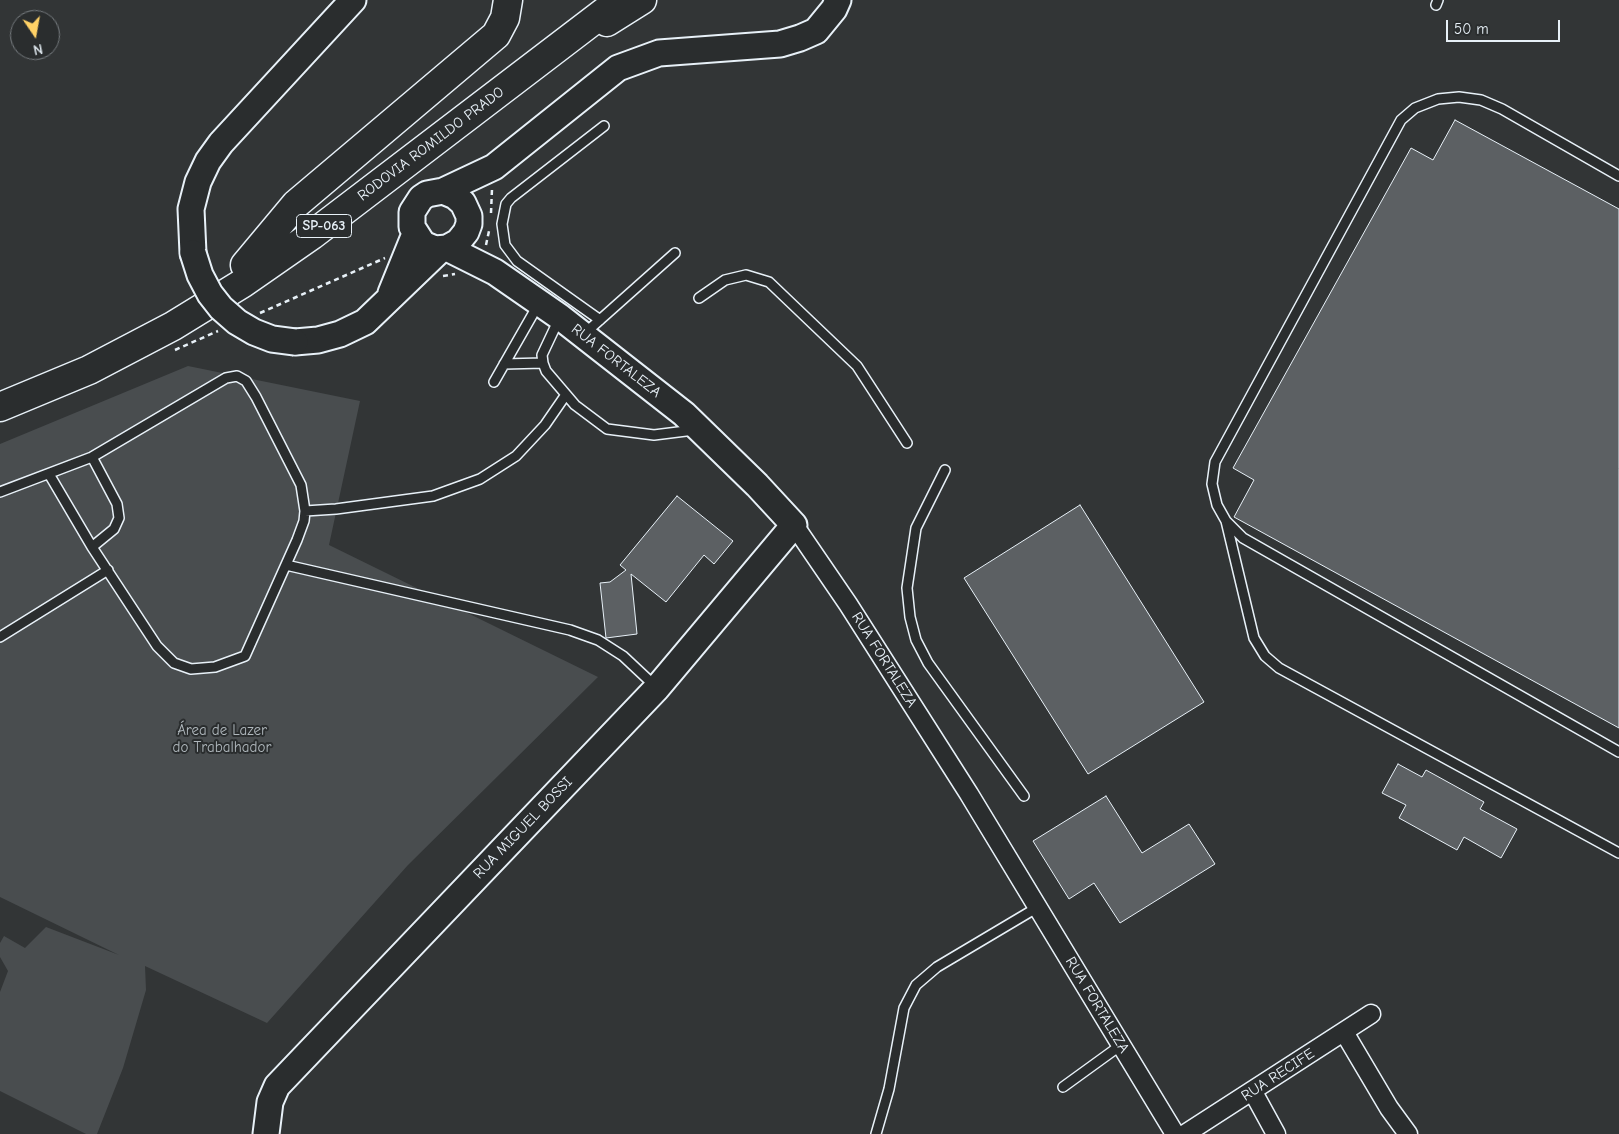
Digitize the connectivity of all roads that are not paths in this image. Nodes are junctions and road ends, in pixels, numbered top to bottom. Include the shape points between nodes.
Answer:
1 (353, 0) edge
2 (508, 0) edge
3 (607, 0) edge
4 (620, 0) edge
5 (642, 0) edge
6 (838, 0) edge
7 (551, 53) junction
8 (604, 126) dead end
9 (493, 176) junction
10 (1619, 176) edge
11 (443, 191) junction
12 (415, 234) junction
13 (481, 239) junction
14 (444, 248) junction
15 (676, 253) dead end
16 (412, 264) junction
17 (244, 265) junction
18 (699, 298) dead end
19 (540, 303) junction
20 (560, 317) junction
21 (592, 328) junction
22 (504, 364) junction
23 (542, 364) junction
24 (494, 382) dead end
25 (0, 395) edge
26 (565, 396) junction
27 (0, 407) edge
28 (700, 430) junction
29 (907, 443) dead end
30 (92, 457) junction
31 (945, 470) dead end
32 (49, 474) junction
33 (0, 492) edge
34 (305, 511) junction
35 (1226, 521) junction
36 (794, 525) junction
37 (92, 547) junction
38 (286, 565) junction
39 (108, 570) junction
40 (0, 637) edge
41 (658, 688) junction
42 (1619, 752) edge
43 (1024, 796) dead end
44 (1619, 853) edge
45 (1038, 907) junction
46 (1371, 1014) dead end
47 (1344, 1032) junction
48 (1121, 1045) junction
49 (1064, 1087) dead end
50 (1253, 1092) junction
51 (266, 1134) edge
52 (876, 1134) edge
53 (1175, 1134) edge
54 (1185, 1134) edge
55 (1276, 1134) edge
56 (1408, 1134) edge

1 - 16 main road, bridge via 221,143 208,162 198,182 191,209 193,253 210,294 232,318 272,339 295,342 340,334 365,322 386,304
2 - 17 main road via 505,18 496,35 296,204
3 - 17 main road, RODOVIA ROMILDO PRADO / SP-063 via 422,142
4 - 7 main road, RODOVIA ROMILDO PRADO / SP-063
5 - 7 main road
6 - 9 main road via 834,10 816,31 800,38 780,44 659,53 618,68
7 - 27 main road, RODOVIA ROMILDO PRADO / SP-063 via 312,235 243,283 173,326 89,370
8 - 21 lane via 511,198 506,204 502,224 505,245 517,261
9 - 11 main road
9 - 13 main road
10 - 35 lane via 1502,109 1480,100 1438,99 1415,108 1401,120 1215,462 1212,484 1217,505
11 - 12 main road via 427,194 416,204 411,219
11 - 13 main road via 463,202
12 - 14 main road via 423,244
12 - 16 main road
13 - 14 main road via 466,232 458,242
13 - 19 main road, RUA FORTALEZA
14 - 16 main road
15 - 21 lane
17 - 25 main road, RODOVIA ROMILDO PRADO / SP-063 via 168,318 86,361
18 - 29 lane via 725,280 746,275 769,282 857,366
19 - 20 main road, RUA FORTALEZA
19 - 22 lane
20 - 21 main road, RUA FORTALEZA
20 - 23 lane via 542,355
21 - 28 main road, RUA FORTALEZA
22 - 23 lane
22 - 24 lane
23 - 26 lane
26 - 28 lane via 607,429 654,435
26 - 34 lane via 546,425 516,456 480,479 433,496
28 - 36 main road, RUA FORTALEZA
30 - 32 lane
30 - 34 lane via 226,378 236,376 246,381 256,397 301,485
30 - 37 lane via 117,504 119,518 114,530
31 - 43 lane via 916,528 907,588 910,617 916,640 928,663
32 - 33 lane
32 - 37 lane
34 - 38 lane
35 - 42 lane via 1243,538
35 - 44 lane via 1254,638 1265,656 1279,668
36 - 41 main road, RUA MIGUEL BOSSI
36 - 45 street, RUA FORTALEZA via 848,604
37 - 39 lane
38 - 39 lane via 246,656 215,666 191,669 174,663 157,646
38 - 41 lane via 570,630 598,640 623,656
39 - 40 lane
41 - 51 main road, RUA MIGUEL BOSSI via 277,1086 270,1102
45 - 48 street, RUA FORTALEZA
45 - 52 lane via 936,967 916,985 904,1008 889,1089
46 - 47 street, RUA RECIFE
47 - 50 street, RUA RECIFE
47 - 56 street
48 - 49 lane
48 - 53 street, RUA FORTALEZA
50 - 54 street, RUA RECIFE
50 - 55 street

